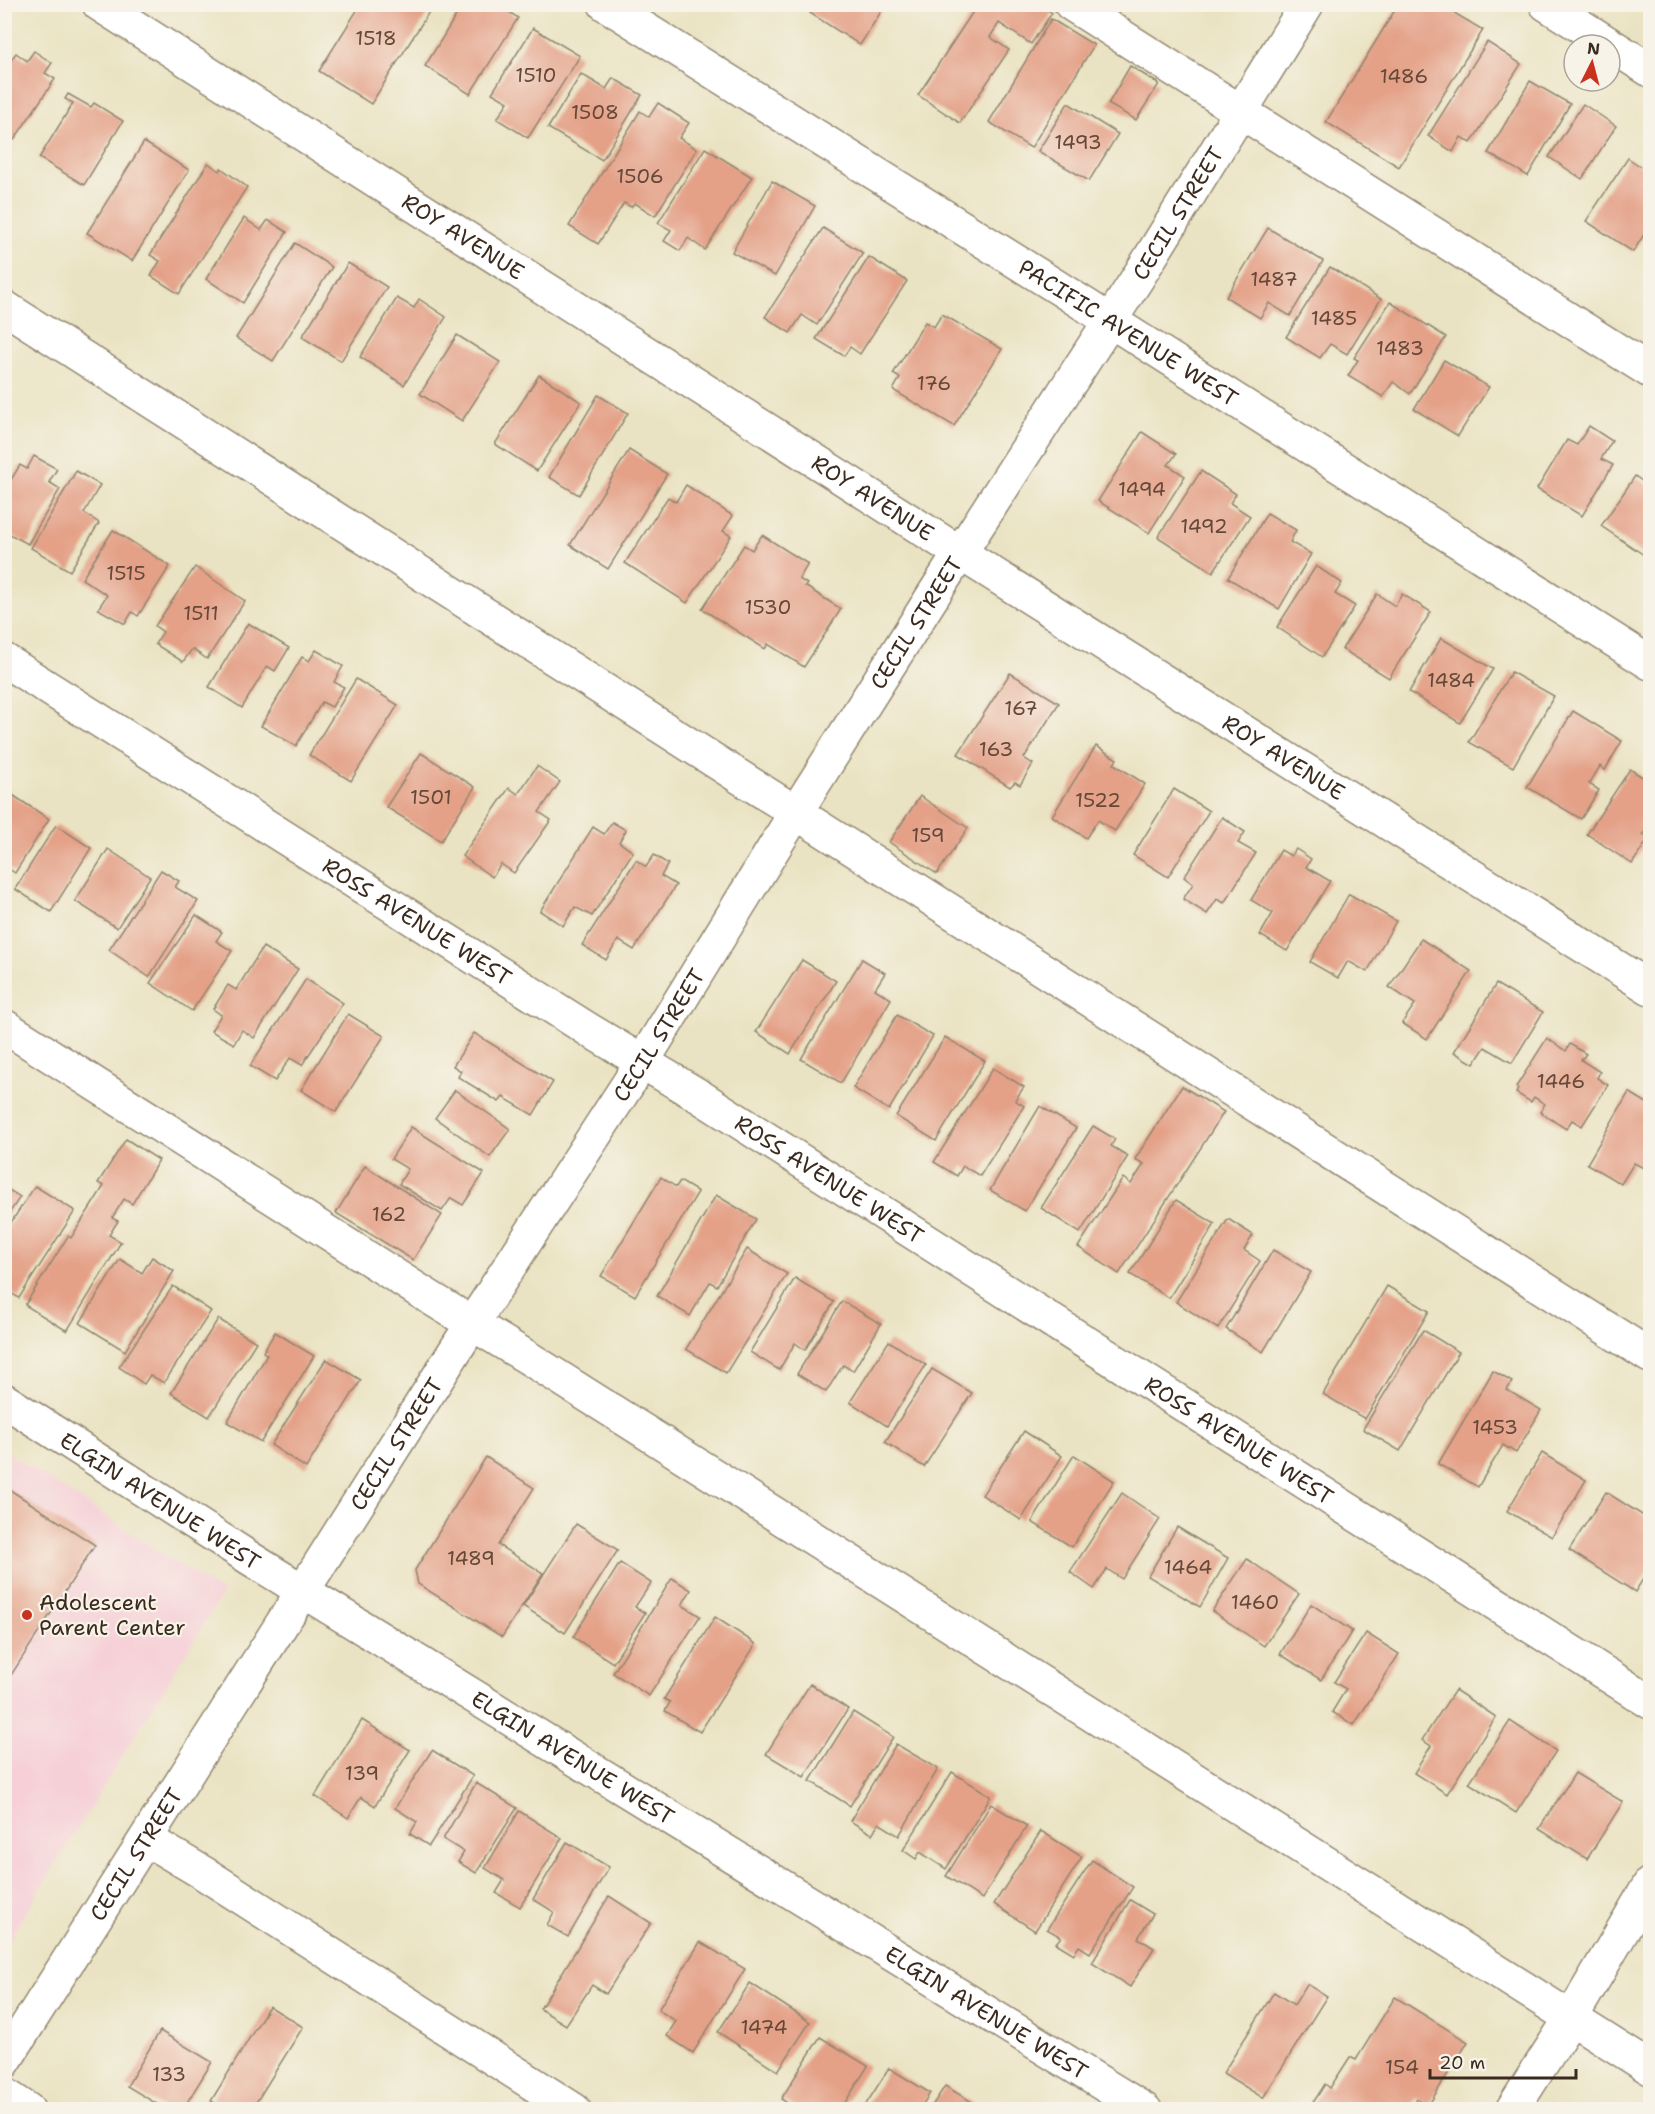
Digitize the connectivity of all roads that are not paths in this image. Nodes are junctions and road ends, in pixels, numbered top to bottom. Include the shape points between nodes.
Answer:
1 (99, 4) edge
2 (605, 4) edge
3 (1071, 4) edge
4 (1307, 4) edge
5 (1546, 4) edge
6 (1650, 70) edge
7 (1239, 112) junction
8 (4, 307) edge
9 (1110, 321) junction
10 (1650, 371) edge
11 (960, 553) junction
12 (4, 660) edge
13 (1650, 663) edge
14 (796, 812) junction
15 (1650, 988) edge
16 (4, 1026) edge
17 (643, 1061) junction
18 (472, 1324) junction
19 (1650, 1356) edge
20 (4, 1400) edge
21 (303, 1591) junction
22 (1650, 1702) edge
23 (146, 1839) junction
24 (1650, 1884) edge
25 (1571, 2018) junction
26 (4, 2062) edge
27 (1650, 2068) edge
28 (4, 2094) edge
29 (28, 2109) edge
30 (574, 2109) edge
31 (1145, 2109) edge
32 (1512, 2109) edge

1 - 11 street, ROY AVENUE
2 - 9 street, PACIFIC AVENUE WEST
3 - 7 street
4 - 7 street, CECIL STREET
5 - 6 street
7 - 9 street, CECIL STREET
7 - 10 street
8 - 14 street
9 - 11 street, CECIL STREET
9 - 13 street, PACIFIC AVENUE WEST
11 - 14 street, CECIL STREET
11 - 15 street, ROY AVENUE
12 - 17 street, ROSS AVENUE WEST
14 - 17 street, CECIL STREET
14 - 19 street
16 - 18 street
17 - 18 street, CECIL STREET
17 - 22 street, ROSS AVENUE WEST
18 - 21 street, CECIL STREET
18 - 25 street
20 - 21 street, ELGIN AVENUE WEST
21 - 23 street, CECIL STREET
21 - 31 street, ELGIN AVENUE WEST
23 - 26 street, CECIL STREET
23 - 30 street
24 - 25 street
25 - 27 street
25 - 32 street
28 - 29 street

